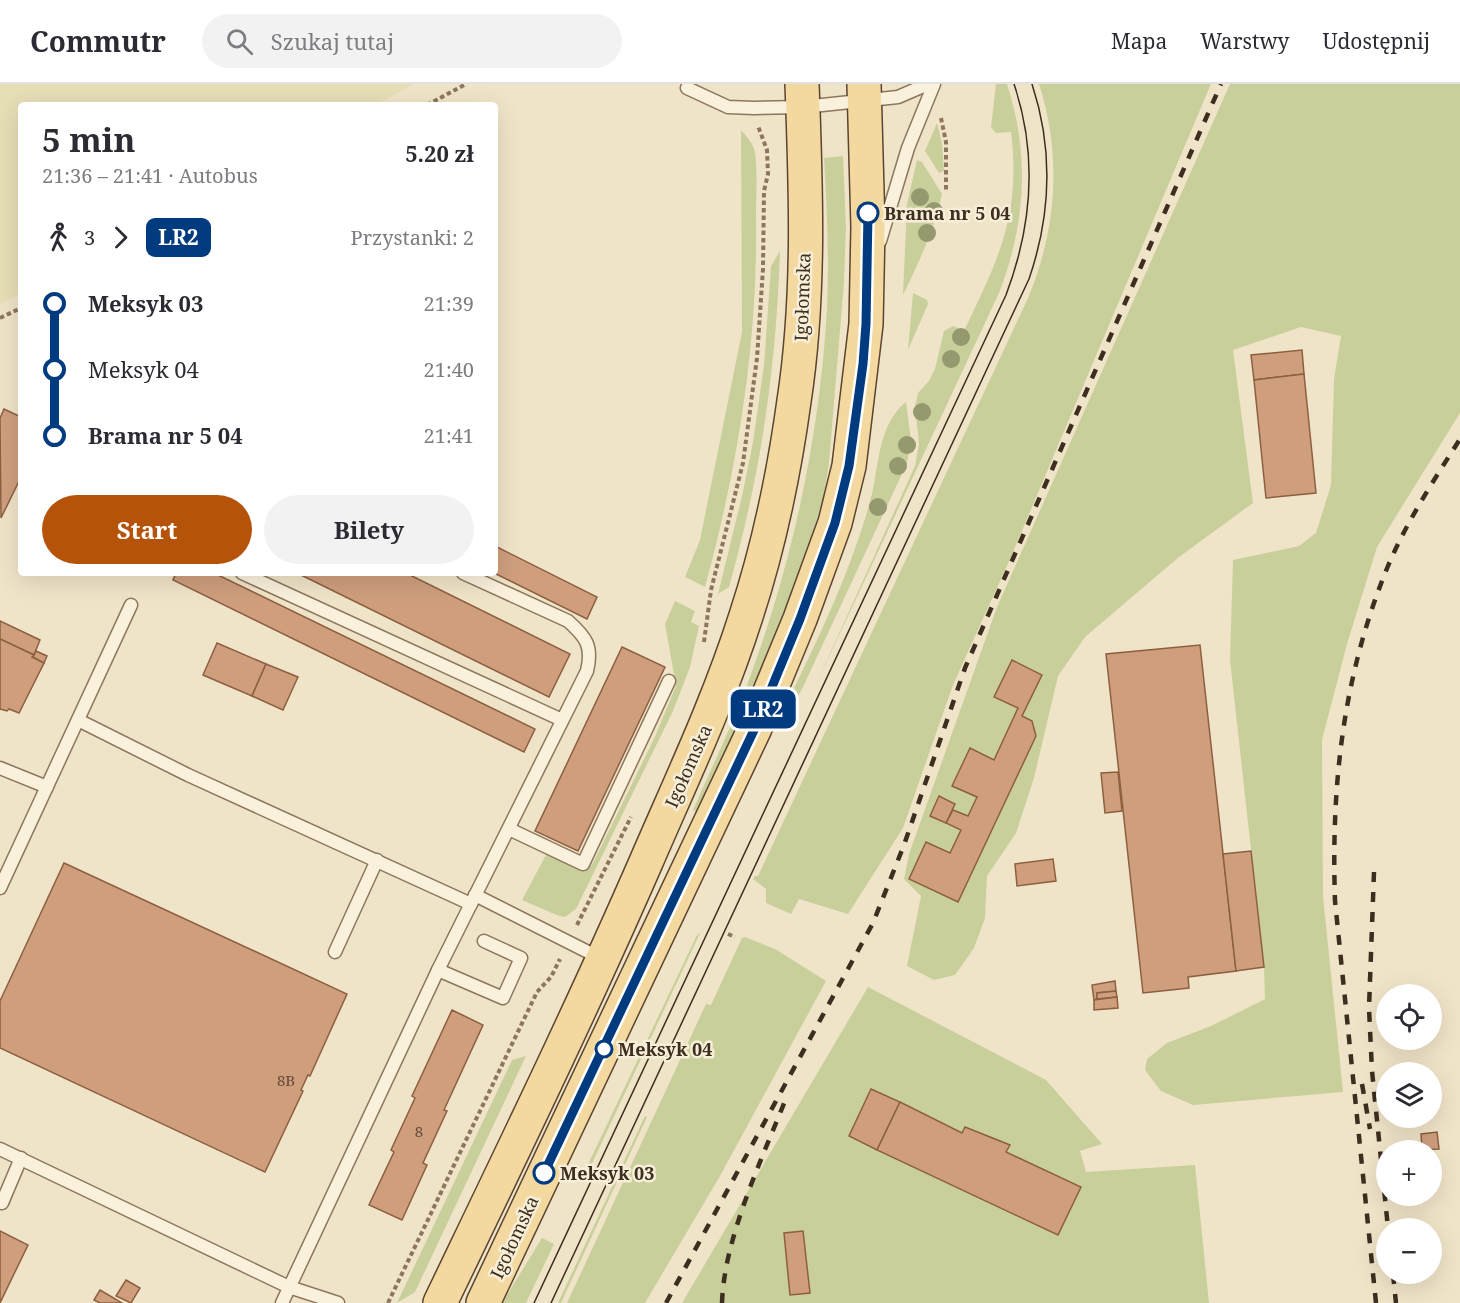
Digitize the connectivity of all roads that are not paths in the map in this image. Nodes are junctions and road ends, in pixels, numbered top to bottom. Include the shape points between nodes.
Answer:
1 (699, 84) edge
2 (928, 84) edge
3 (934, 84) edge
4 (864, 92) edge
5 (803, 95) edge
6 (868, 280) junction
7 (249, 576) edge
8 (470, 576) edge
9 (131, 605) dead end
10 (669, 681) dead end
11 (78, 720) junction
12 (562, 720) junction
13 (0, 768) edge
14 (46, 788) junction
15 (509, 829) junction
16 (377, 860) junction
17 (0, 888) edge
18 (473, 900) junction
19 (484, 941) dead end
20 (335, 952) dead end
21 (603, 960) junction
22 (438, 970) junction
23 (0, 1149) edge
24 (21, 1158) junction
25 (0, 1202) edge
26 (289, 1287) junction
27 (282, 1303) edge
28 (338, 1303) edge
29 (440, 1303) edge
30 (483, 1303) edge

1 - 5 lane via 687,88 728,107
2 - 4 lane via 898,97
3 - 6 lane via 908,148
4 - 5 lane
4 - 6 main road, Igołomska
5 - 21 main road, Igołomska via 805,267 801,344 774,512 759,576 728,669
6 - 30 main road, Igołomska via 863,364 848,472 835,523 800,619 748,745
7 - 12 lane
8 - 12 lane via 568,621 581,632 588,643 587,671
9 - 11 lane
10 - 15 lane via 583,864
11 - 14 lane
11 - 16 lane via 188,775
12 - 15 lane
13 - 14 lane
14 - 17 lane
15 - 18 lane
16 - 18 lane
16 - 20 lane
18 - 21 lane
18 - 22 lane
19 - 22 lane via 521,958 502,998
21 - 29 main road, Igołomska
22 - 26 lane
23 - 24 lane
24 - 25 lane
24 - 26 lane
26 - 27 lane
26 - 28 lane

